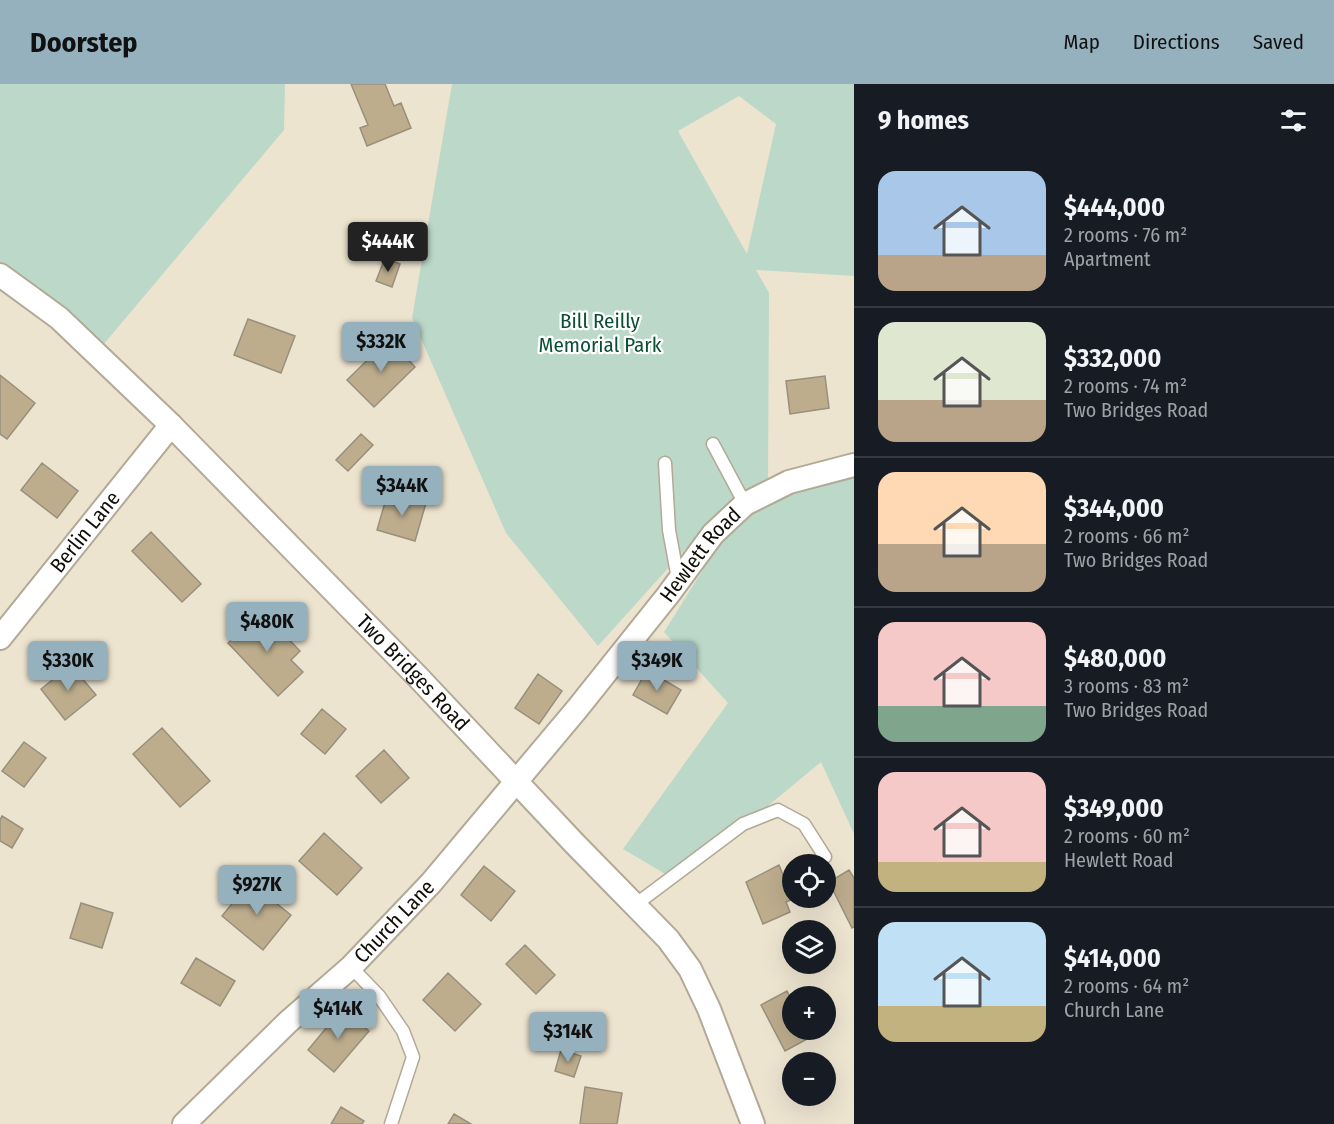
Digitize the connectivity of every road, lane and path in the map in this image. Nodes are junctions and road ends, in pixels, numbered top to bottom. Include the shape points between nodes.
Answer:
1 (0, 275) edge
2 (171, 425) junction
3 (713, 444) dead end
4 (665, 463) dead end
5 (854, 465) edge
6 (745, 504) junction
7 (678, 581) junction
8 (0, 638) edge
9 (516, 782) junction
10 (823, 854) edge
11 (635, 905) junction
12 (351, 967) junction
13 (184, 1124) edge
14 (391, 1124) edge
15 (753, 1124) edge

1 - 2 street, Two Bridges Road via 58,318
2 - 8 street, Berlin Lane
2 - 9 street, Two Bridges Road
3 - 6 lane
4 - 7 lane via 669,530
5 - 6 street, Hewlett Road via 789,482
6 - 7 street, Hewlett Road via 713,534
7 - 9 street, Hewlett Road
9 - 11 street, Two Bridges Road
9 - 12 street, Church Lane via 431,883
10 - 11 lane via 804,824 777,810 744,824
11 - 15 street, Two Bridges Road via 690,969
12 - 13 street, Church Lane via 288,1022
12 - 14 lane via 379,996 403,1031 412,1057

